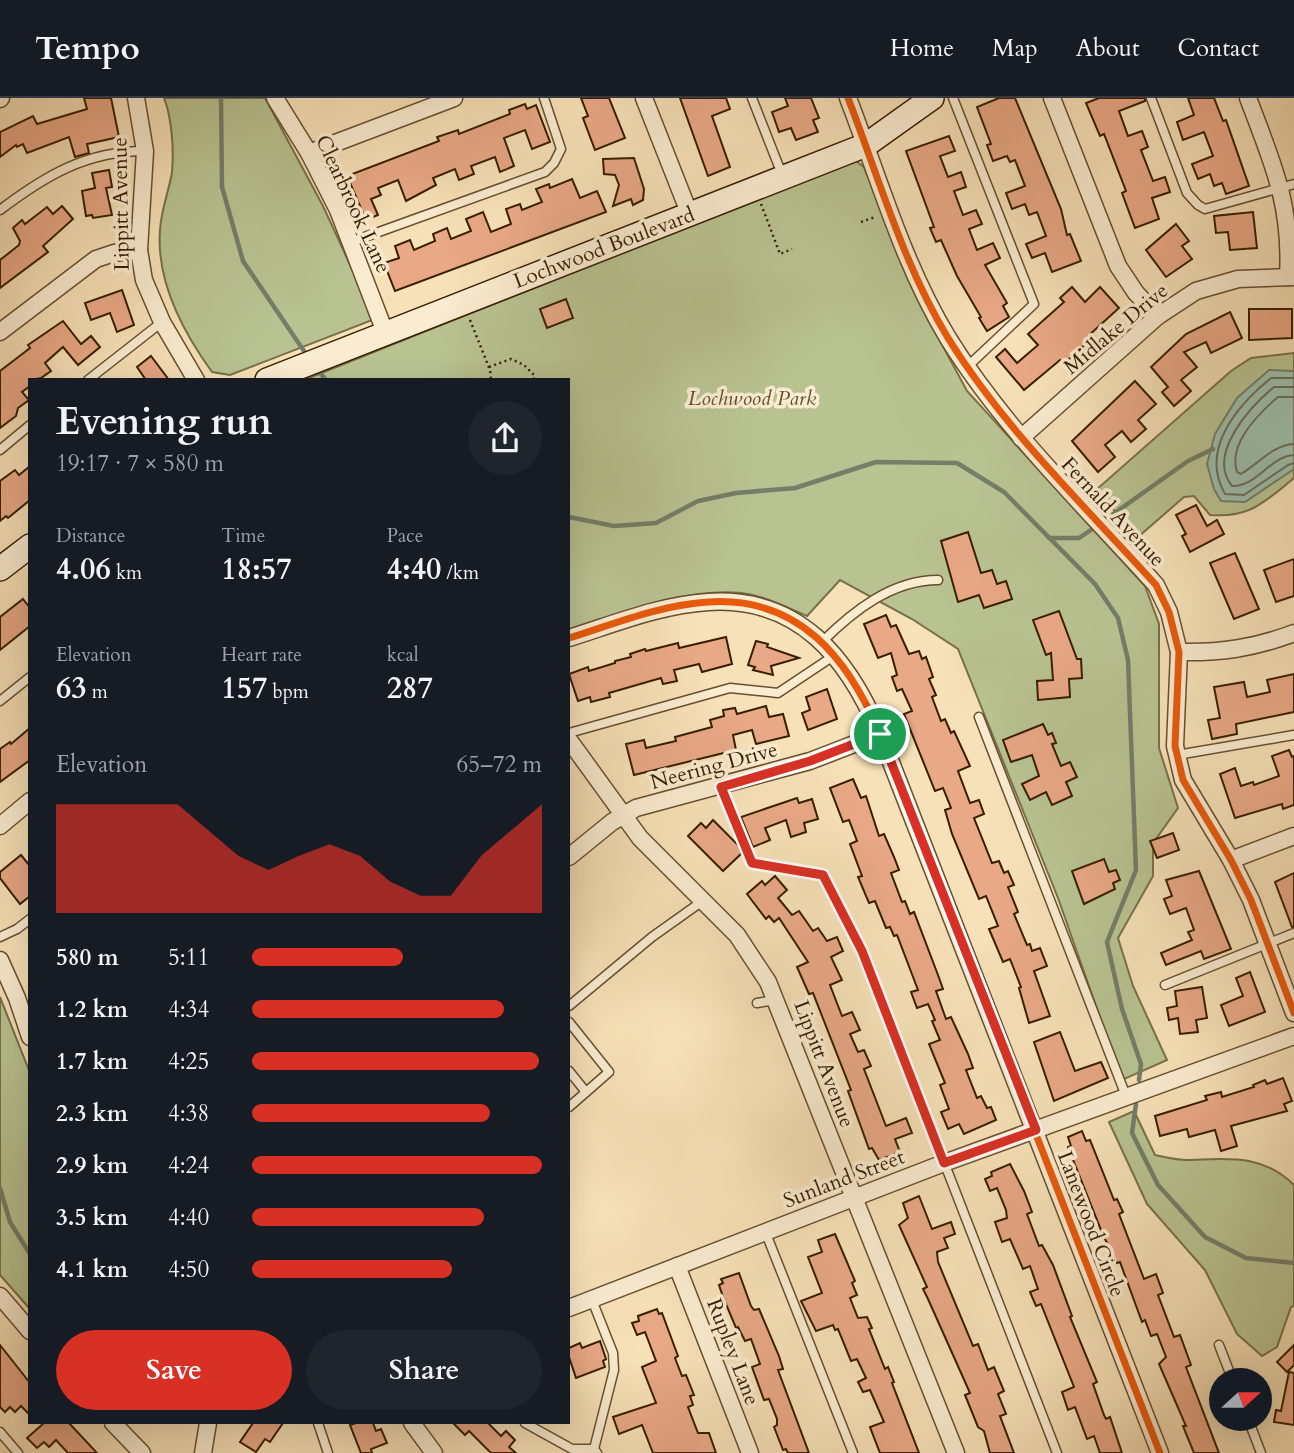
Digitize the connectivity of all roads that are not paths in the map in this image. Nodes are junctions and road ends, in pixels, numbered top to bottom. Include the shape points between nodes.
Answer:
1 (136, 98) edge
2 (275, 98) edge
3 (454, 98) edge
4 (544, 98) edge
5 (644, 98) edge
6 (752, 98) edge
7 (848, 98) edge
8 (932, 98) edge
9 (953, 98) edge
10 (1052, 98) edge
11 (1151, 98) edge
12 (1248, 98) edge
13 (866, 145) junction
14 (145, 151) junction
15 (309, 153) junction
16 (783, 178) junction
17 (1288, 185) edge
18 (0, 210) edge
19 (690, 215) junction
20 (351, 242) junction
21 (139, 250) junction
22 (1291, 277) edge
23 (1158, 316) junction
24 (162, 322) junction
25 (0, 332) edge
26 (386, 332) junction
27 (967, 367) junction
28 (91, 378) edge
29 (195, 378) edge
30 (272, 378) edge
31 (28, 427) edge
32 (1021, 438) junction
33 (0, 450) edge
34 (28, 547) edge
35 (0, 569) edge
36 (938, 580) dead end
37 (1294, 633) edge
38 (570, 638) edge
39 (822, 642) junction
40 (1179, 652) junction
41 (835, 654) junction
42 (28, 679) edge
43 (0, 701) edge
44 (979, 717) dead end
45 (570, 733) edge
46 (880, 734) junction
47 (1294, 735) edge
48 (570, 741) edge
49 (1177, 755) junction
50 (721, 787) junction
51 (28, 802) edge
52 (624, 815) junction
53 (3, 817) edge
54 (1294, 836) edge
55 (570, 855) edge
56 (1231, 860) junction
57 (704, 900) junction
58 (28, 921) edge
59 (1294, 933) edge
60 (0, 937) edge
61 (1269, 942) junction
62 (0, 960) edge
63 (1166, 985) dead end
64 (777, 1000) junction
65 (757, 1003) dead end
66 (570, 1005) edge
67 (1294, 1013) edge
68 (27, 1014) edge
69 (570, 1023) edge
70 (1294, 1036) edge
71 (570, 1072) edge
72 (586, 1092) junction
73 (1126, 1096) junction
74 (570, 1106) edge
75 (1036, 1130) junction
76 (944, 1163) junction
77 (854, 1199) junction
78 (765, 1231) junction
79 (677, 1266) junction
80 (0, 1296) edge
81 (592, 1299) junction
82 (570, 1308) edge
83 (28, 1329) edge
84 (1219, 1345) dead end
85 (1228, 1368) edge
86 (114, 1424) edge
87 (208, 1424) edge
88 (318, 1424) edge
89 (413, 1424) edge
90 (527, 1424) edge
91 (0, 1432) edge
92 (1253, 1432) edge
93 (596, 1451) edge
94 (18, 1453) edge
95 (142, 1453) edge
96 (204, 1453) edge
97 (328, 1453) edge
98 (434, 1453) edge
99 (750, 1453) edge
100 (853, 1453) edge
101 (956, 1453) edge
102 (1057, 1453) edge
103 (1160, 1453) edge
104 (1261, 1453) edge

1 - 14 street, Lippitt Avenue
2 - 15 street, Clearbrook Lane
3 - 15 street
4 - 20 lane via 561,149 544,172
5 - 19 street
6 - 16 lane
7 - 13 street, Fernald Avenue
8 - 13 street, Lochwood Boulevard
9 - 27 lane via 1034,304
10 - 23 street via 1118,266
11 - 17 lane via 1187,193 1198,205 1205,209
12 - 17 street
13 - 16 street, Lochwood Boulevard
13 - 27 street, Fernald Avenue via 925,296
14 - 18 lane via 125,151 70,165
14 - 21 street, Lippitt Avenue
15 - 20 street, Clearbrook Lane
16 - 19 street, Lochwood Boulevard
17 - 22 street
19 - 26 street, Lochwood Boulevard
20 - 26 street, Clearbrook Lane
21 - 24 street, Lippitt Avenue via 144,279
21 - 25 street via 96,259
22 - 23 street, Midlake Drive via 1238,279 1211,286
23 - 32 street, Midlake Drive
24 - 28 lane
24 - 29 street, Lippitt Avenue
26 - 30 street, Lochwood Boulevard
27 - 32 street, Fernald Avenue
31 - 33 lane
32 - 40 street, Fernald Avenue via 1156,585 1169,612
34 - 35 street
36 - 39 lane via 888,592
37 - 40 street via 1243,649
38 - 39 street, Lanewood Circle via 668,608 734,602 772,611
39 - 41 street, Lanewood Circle
40 - 49 street, Fernald Avenue
41 - 45 lane via 778,693 730,688
41 - 46 street, Lanewood Circle via 852,677
42 - 43 lane
44 - 73 lane
46 - 50 street, Neering Drive
46 - 75 street, Lanewood Circle
47 - 49 lane
48 - 52 street, Lippitt Avenue
49 - 56 street, Fernald Avenue via 1183,780
50 - 52 street, Neering Drive
50 - 76 lane via 752,863 823,875 862,951
51 - 53 street
52 - 55 street, Neering Drive
52 - 57 street, Lippitt Avenue via 640,838
54 - 56 street
56 - 61 street, Fernald Avenue
57 - 64 street, Lippitt Avenue via 752,956
57 - 66 lane
58 - 60 lane
59 - 61 lane
61 - 63 lane
61 - 67 street, Fernald Avenue
62 - 68 street
64 - 65 lane
64 - 77 street, Lippitt Avenue
69 - 72 lane via 609,1072
70 - 73 street, Sunland Street
71 - 72 lane
72 - 74 lane
73 - 75 street, Sunland Street
75 - 76 street, Sunland Street
75 - 103 street, Lanewood Circle
76 - 77 street, Sunland Street
76 - 102 lane
77 - 78 street, Sunland Street
77 - 101 street, Lippitt Avenue
78 - 79 street, Sunland Street
78 - 100 lane
79 - 81 street, Sunland Street
79 - 99 street, Rupley Lane
80 - 83 street
81 - 82 street, Sunland Street
81 - 93 lane via 613,1353 614,1370
84 - 85 lane
86 - 95 street
87 - 96 street
88 - 97 lane
89 - 98 street
90 - 93 lane via 572,1450
91 - 94 lane
92 - 104 lane

